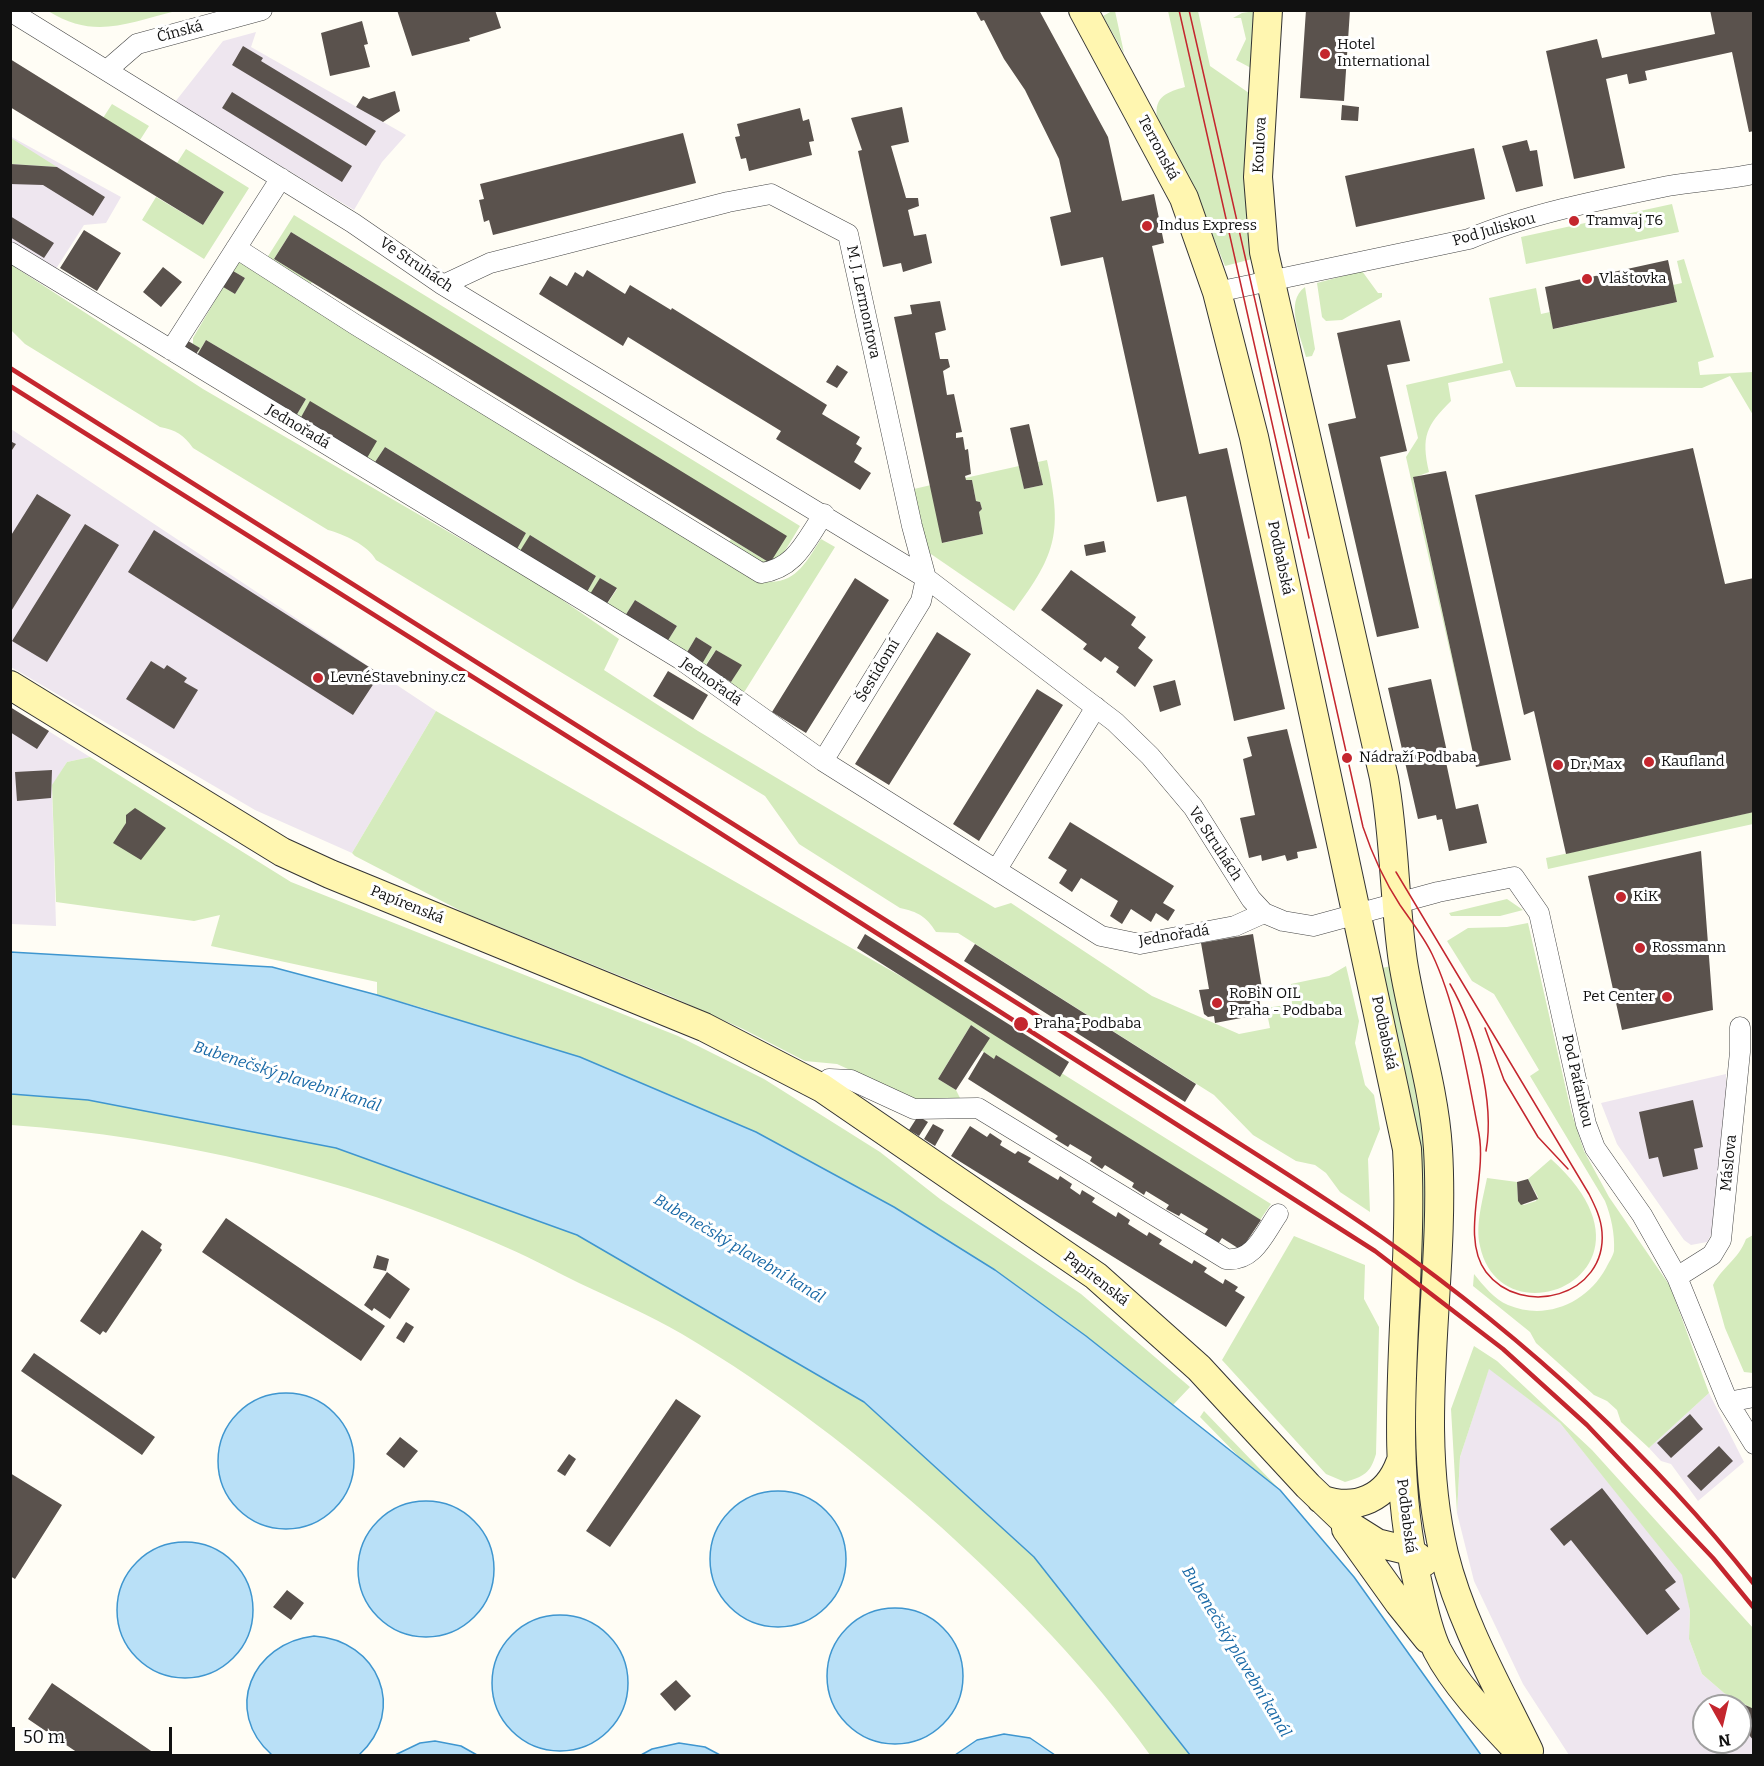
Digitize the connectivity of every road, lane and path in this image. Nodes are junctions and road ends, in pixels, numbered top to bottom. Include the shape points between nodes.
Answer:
1 (262, 10) edge
2 (1083, 10) edge
3 (1268, 10) edge
4 (10, 11) edge
5 (107, 70) junction
6 (1754, 174) edge
7 (281, 178) junction
8 (236, 248) junction
9 (10, 252) edge
10 (1269, 280) junction
11 (443, 285) junction
12 (1217, 292) junction
13 (171, 350) junction
14 (824, 514) junction
15 (926, 578) junction
16 (10, 685) edge
17 (1096, 707) junction
18 (823, 761) junction
19 (997, 868) junction
20 (1398, 903) junction
21 (1264, 913) junction
22 (1358, 913) junction
23 (1740, 1027) dead end
24 (822, 1088) junction
25 (1278, 1214) dead end
26 (1677, 1277) junction
27 (1754, 1397) edge
28 (1728, 1402) junction
29 (1754, 1444) edge
30 (1400, 1463) junction
31 (1435, 1503) junction
32 (1327, 1505) junction
33 (1410, 1551) junction
34 (1459, 1602) junction
35 (1437, 1650) junction
36 (1523, 1755) edge
37 (1532, 1755) edge

1 - 5 street, Čínská via 138,44
2 - 12 main road, Terronská via 1184,198
3 - 10 main road, Koulova via 1258,177
4 - 5 street, Ve Struhách
5 - 7 street, Ve Struhách
6 - 10 street, Pod Juliskou via 1719,182 1668,186 1502,225 1469,239
7 - 8 street
7 - 11 street, Ve Struhách
8 - 13 street
8 - 14 street via 761,573 788,564
9 - 13 street, Jednořadá
10 - 12 street, Pod Juliskou
10 - 20 main road, Podbabská via 1384,778
11 - 14 street, Ve Struhách
11 - 15 street, M. J. Lermontova via 490,263 771,194 848,234
12 - 22 main road, Podbabská via 1254,437
13 - 18 street, Jednořadá via 680,659
14 - 15 street, Ve Struhách
15 - 17 street, Ve Struhách
15 - 18 street, Šestidomí via 921,602
16 - 24 main road, Papírenská via 282,852 704,1027
17 - 19 street
17 - 21 street, Ve Struhách via 1150,756 1193,807 1251,899
18 - 19 street, Jednořadá
19 - 21 street, Jednořadá via 1101,936 1140,944 1235,926
20 - 22 street
20 - 26 street, Pod Paťankou via 1514,877 1528,894 1539,912 1586,1124 1595,1148
20 - 31 main road, Podbabská via 1404,964 1425,1060 1438,1148 1440,1228 1432,1341
21 - 22 street via 1313,926
22 - 30 main road, Podbabská via 1407,1149
23 - 26 street, Máslova via 1721,1240 1712,1255
24 - 25 street via 829,1079 851,1080 914,1108 978,1108 1227,1259 1239,1261 1251,1253
24 - 32 main road, Papírenská via 1096,1276 1199,1368
26 - 28 street, Pod Paťankou
27 - 28 street
28 - 29 street, Pod Paťankou
30 - 32 main road via 1389,1485 1369,1500
30 - 33 main road, Podbabská
31 - 33 main road
31 - 34 main road, Podbabská via 1444,1553
32 - 33 main road, Papírenská via 1368,1539
32 - 35 main road, Papírenská
33 - 34 main road, Papírenská via 1437,1574
33 - 35 main road, Podbabská
34 - 37 main road, Podbabská
35 - 36 main road, Podbabská via 1477,1708

